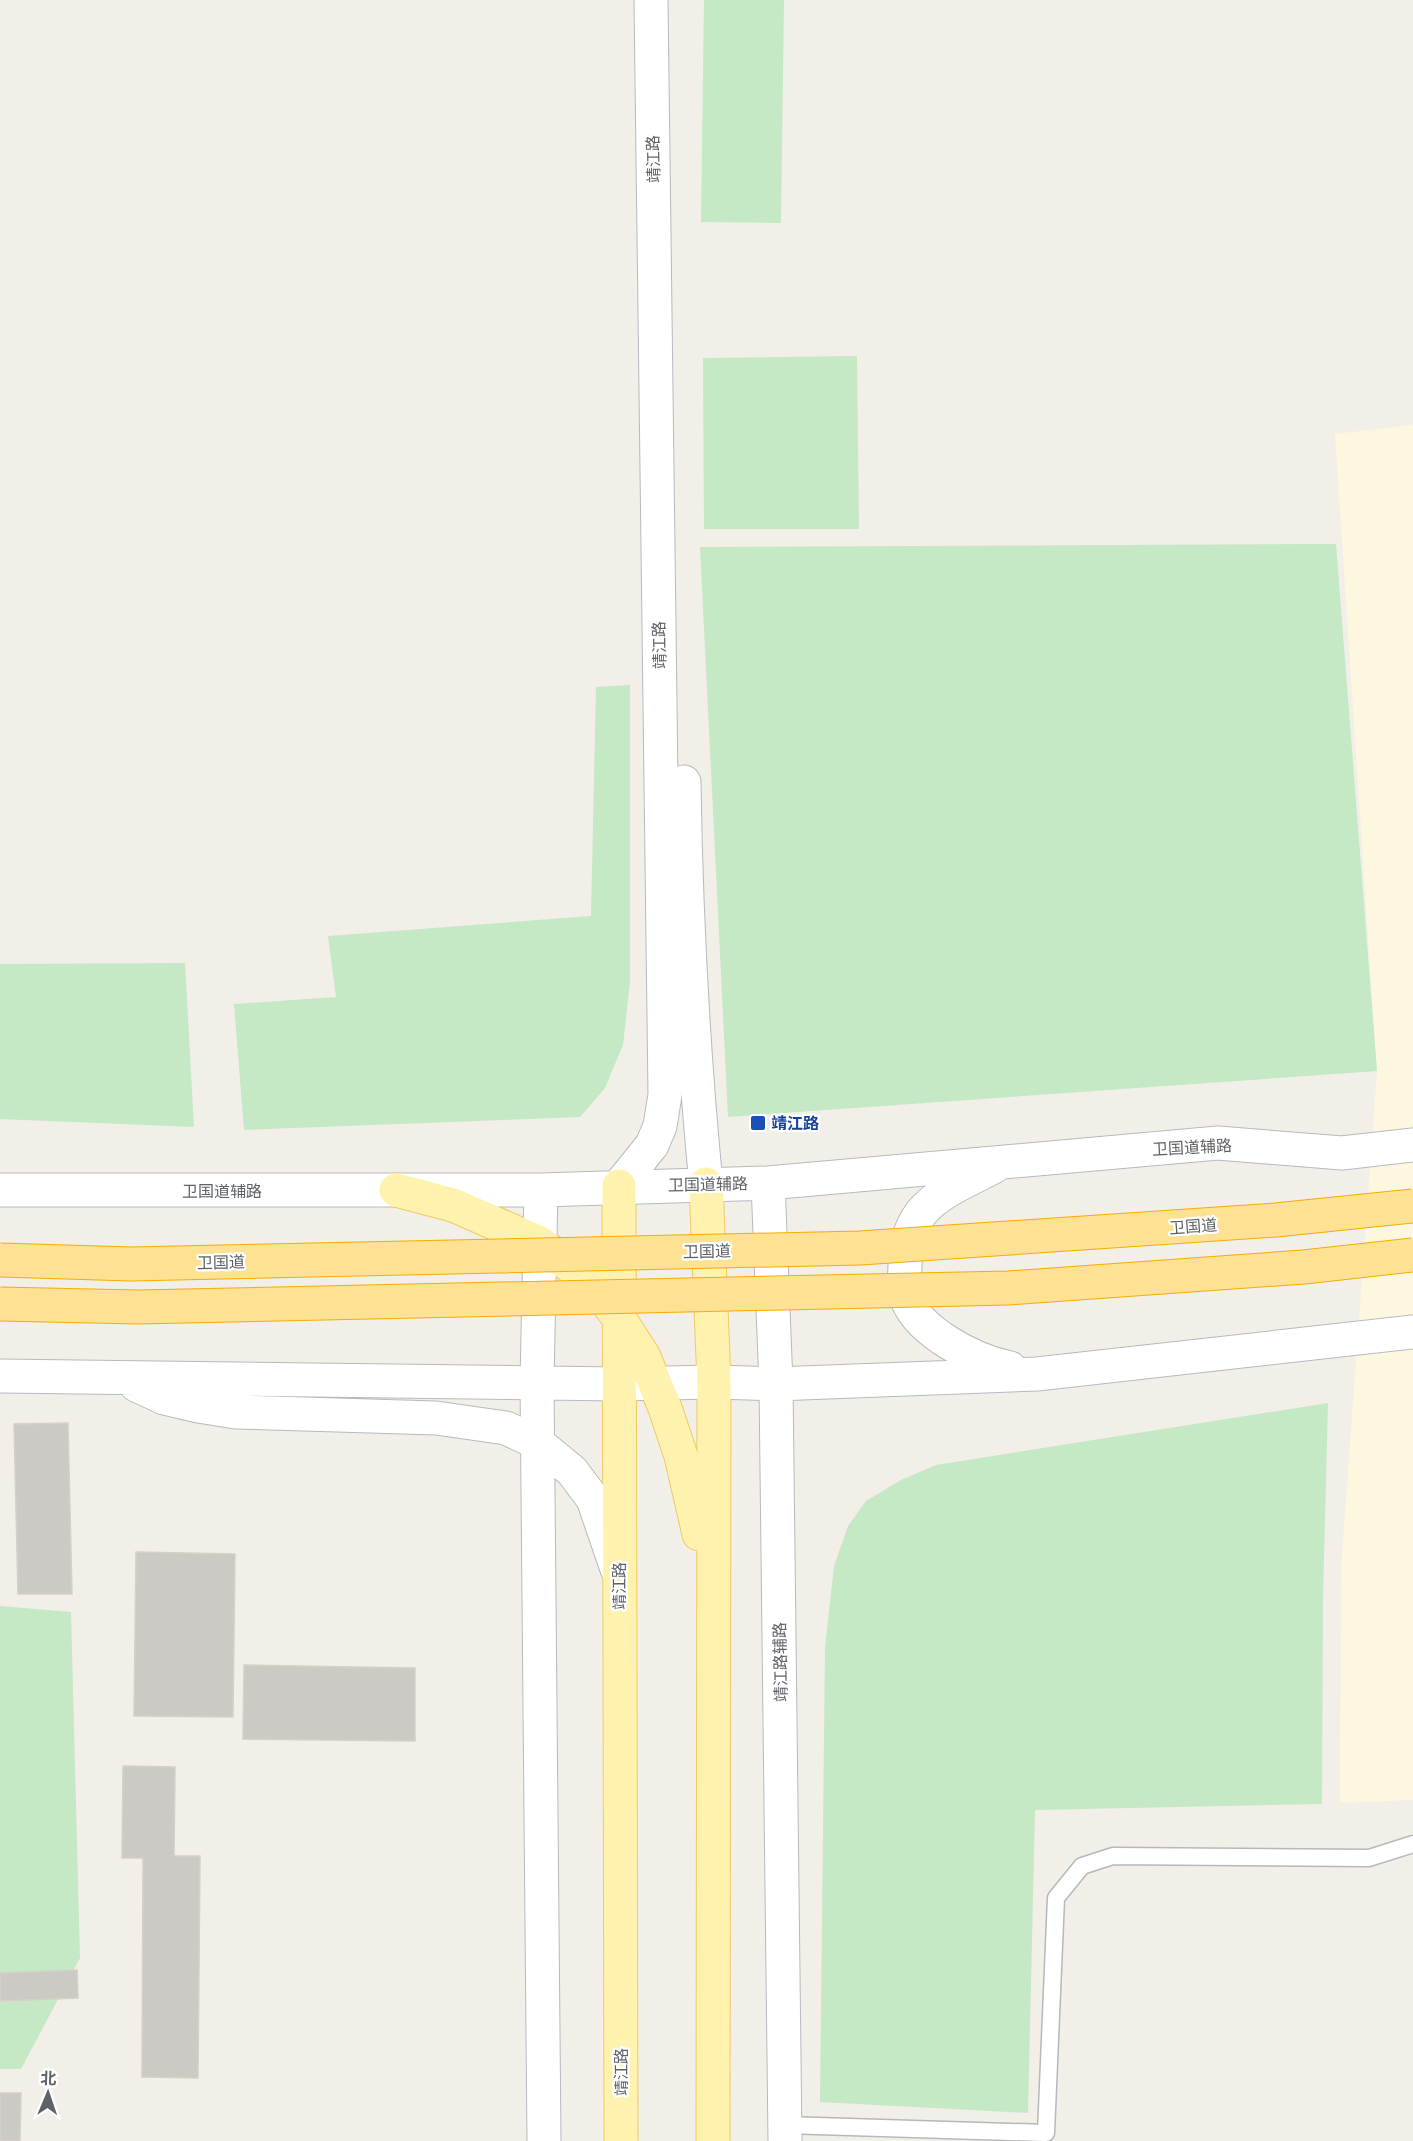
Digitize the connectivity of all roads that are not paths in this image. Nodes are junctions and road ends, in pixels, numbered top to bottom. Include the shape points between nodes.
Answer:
1 (651, 0) edge
2 (673, 0) edge
3 (1413, 1145) edge
4 (1007, 1160) junction
5 (768, 1183) junction
6 (706, 1184) junction
7 (619, 1186) junction
8 (0, 1190) edge
9 (396, 1190) junction
10 (541, 1190) junction
11 (1413, 1206) edge
12 (540, 1243) junction
13 (1413, 1255) edge
14 (0, 1260) edge
15 (0, 1304) edge
16 (619, 1318) junction
17 (1413, 1332) edge
18 (1037, 1374) junction
19 (0, 1376) edge
20 (118, 1377) junction
21 (537, 1382) junction
22 (714, 1382) junction
23 (654, 1383) junction
24 (619, 1384) junction
25 (777, 1384) junction
26 (538, 1443) junction
27 (619, 1578) junction
28 (712, 1598) junction
29 (1413, 1844) edge
30 (785, 2133) edge
31 (544, 2141) edge
32 (621, 2141) edge
33 (713, 2141) edge

1 - 7 main road, 靖江路 via 664,1095 660,1126 652,1145
2 - 6 main road, 靖江路 via 685,880 691,1021
3 - 4 main road, 卫国道辅路 via 1342,1152 1218,1143
4 - 5 main road, 卫国道辅路
4 - 18 main road via 936,1198 921,1213 910,1232 904,1293 925,1324 946,1342 976,1358
5 - 6 main road, 卫国道辅路
5 - 25 main road, 靖江路辅路
6 - 7 main road, 卫国道辅路
6 - 22 main road, 靖江路
7 - 10 main road, 卫国道辅路
7 - 16 main road, 靖江路
8 - 9 main road, 卫国道辅路
9 - 10 main road, 卫国道辅路
9 - 12 main road via 453,1205
10 - 12 main road
11 - 14 highway, 卫国道, bridge via 1264,1221 860,1248 143,1264
12 - 16 main road via 591,1282
12 - 21 main road
13 - 15 highway, bridge via 1304,1267 997,1289 138,1307
16 - 23 main road via 644,1357
16 - 24 main road, 靖江路
17 - 18 main road
18 - 25 main road
19 - 20 main road
20 - 21 main road
20 - 26 main road via 164,1398 227,1411 436,1418 506,1428
21 - 24 main road
21 - 26 main road
22 - 23 main road
22 - 25 main road
22 - 28 main road, 靖江路
23 - 24 main road
23 - 28 main road via 684,1467
24 - 27 main road, 靖江路
25 - 30 main road, 靖江路辅路
26 - 27 main road via 572,1471 593,1499
26 - 31 main road
27 - 32 main road, 靖江路
28 - 33 main road, 靖江路
29 - 30 lane via 1369,1858 1113,1856 1082,1866 1056,1898 1046,2133

